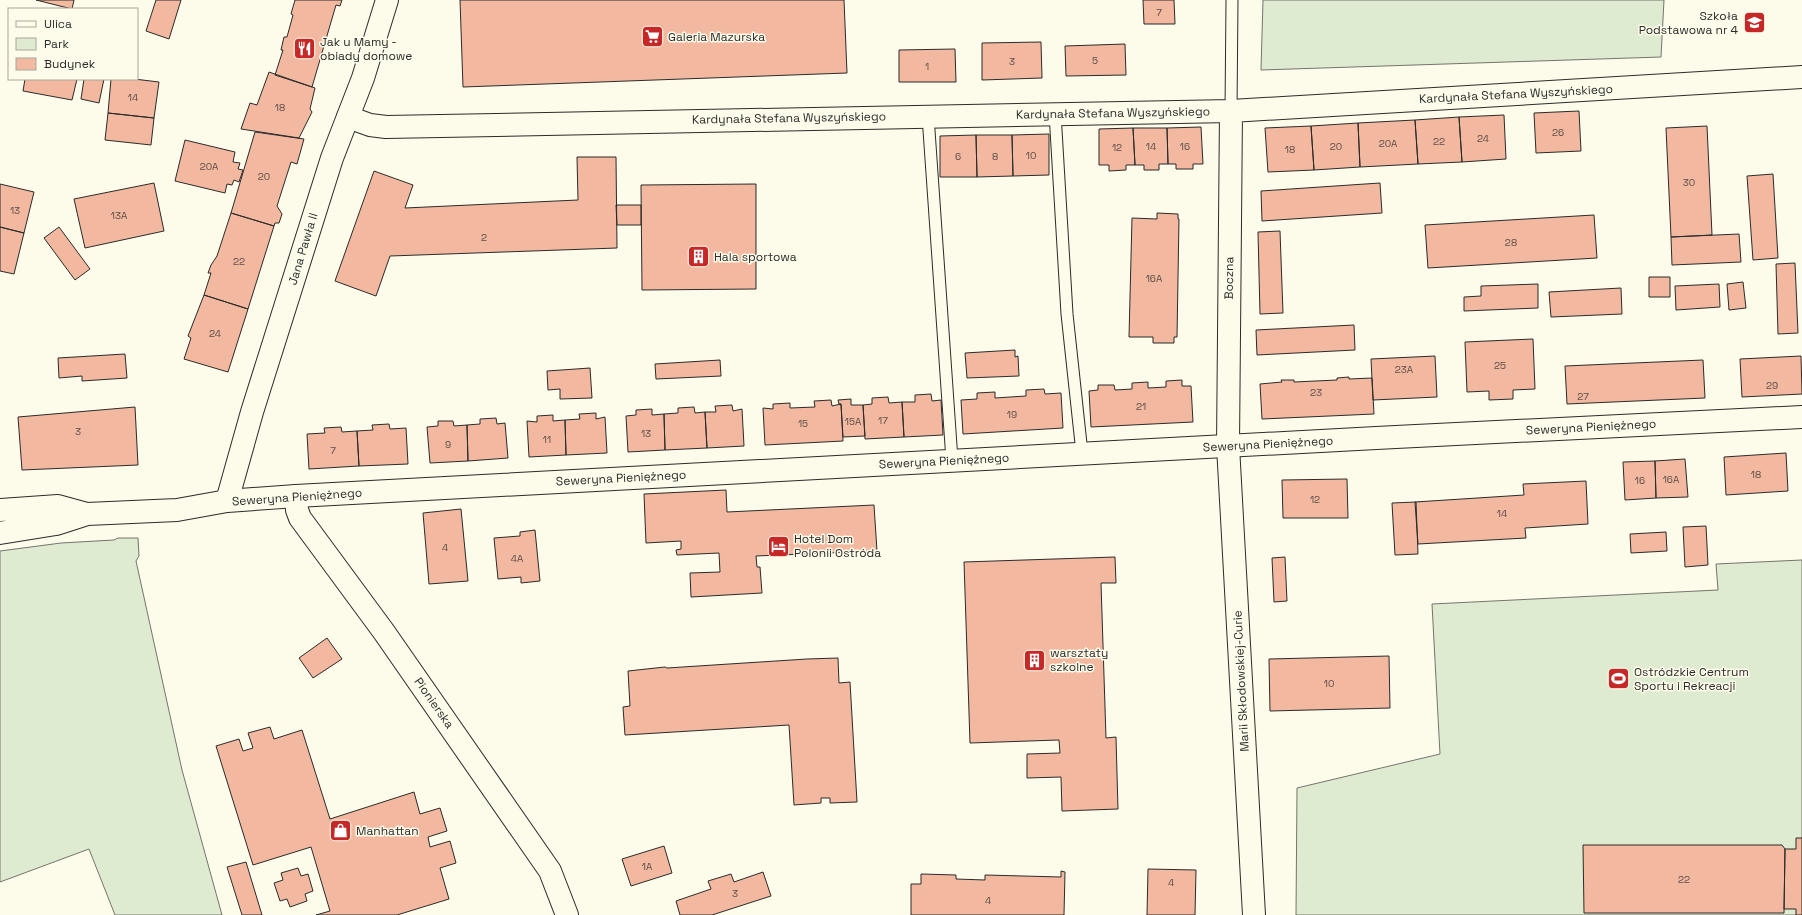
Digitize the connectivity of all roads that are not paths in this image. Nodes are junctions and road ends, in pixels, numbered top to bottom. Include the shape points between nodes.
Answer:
1 (387, 0) edge
2 (1232, 0) edge
3 (1802, 77) edge
4 (1231, 111) junction
5 (1055, 114) junction
6 (928, 116) junction
7 (348, 117) junction
8 (1802, 417) edge
9 (1228, 446) junction
10 (1082, 453) junction
11 (952, 460) junction
12 (296, 496) junction
13 (227, 501) junction
14 (0, 510) edge
15 (87, 514) junction
16 (0, 533) edge
17 (567, 915) edge
18 (1254, 915) edge

1 - 7 street, Jana Pawła II
2 - 4 lane
3 - 4 street, Kardynała Stefana Wyszyńskiego
4 - 5 street, Kardynała Stefana Wyszyńskiego
4 - 9 street, Boczna
5 - 6 street, Kardynała Stefana Wyszyńskiego
5 - 10 lane via 1067,314
6 - 7 street, Kardynała Stefana Wyszyńskiego via 386,127 370,125
6 - 11 lane
7 - 13 street, Jana Pawła II via 332,158 252,412
8 - 9 street, Seweryna Pieniężnego
9 - 10 street, Seweryna Pieniężnego
9 - 18 street, Marii Skłodowskiej-Curie
10 - 11 street, Seweryna Pieniężnego
11 - 12 street, Seweryna Pieniężnego
12 - 13 street, Seweryna Pieniężnego
12 - 17 street, Pionierska via 296,510 300,518 384,632 550,871
13 - 15 street, Seweryna Pieniężnego via 177,510
14 - 15 street, Seweryna Pieniężnego via 58,506
15 - 16 street, Seweryna Pieniężnego via 56,524

